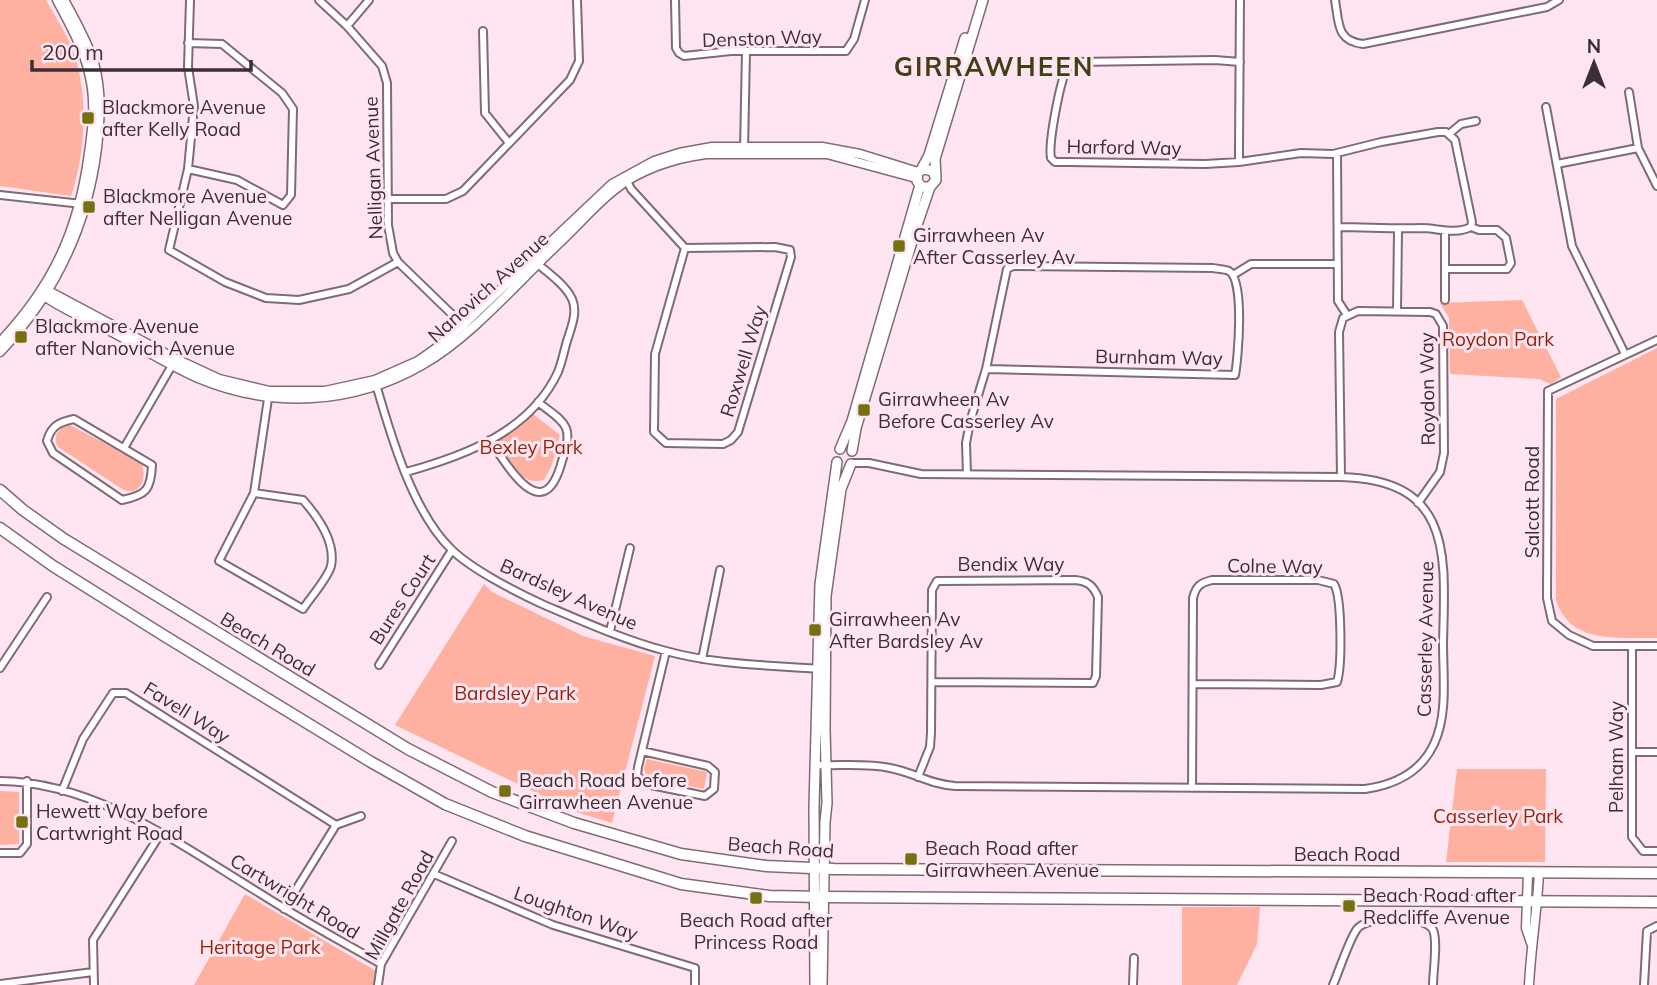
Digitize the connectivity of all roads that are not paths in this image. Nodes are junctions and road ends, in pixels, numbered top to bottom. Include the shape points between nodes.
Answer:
1 (57, 0) edge
2 (64, 0) edge
3 (190, 0) edge
4 (319, 0) edge
5 (369, 0) edge
6 (577, 0) edge
7 (675, 0) edge
8 (865, 0) edge
9 (976, 0) edge
10 (983, 0) edge
11 (1240, 0) edge
12 (1335, 0) edge
13 (1559, 0) edge
14 (347, 26) junction
15 (483, 31) dead end
16 (188, 43) junction
17 (746, 51) junction
18 (1240, 62) junction
19 (1629, 92) dead end
20 (1546, 107) dead end
21 (1476, 121) dead end
22 (1449, 134) junction
23 (509, 144) junction
24 (1638, 148) junction
25 (744, 149) junction
26 (1337, 153) junction
27 (1239, 162) junction
28 (1557, 164) junction
29 (188, 169) junction
30 (936, 177) junction
31 (626, 178) junction
32 (921, 178) junction
33 (1657, 186) edge
34 (0, 195) edge
35 (387, 200) junction
36 (84, 204) junction
37 (1338, 227) junction
38 (1471, 227) junction
39 (1398, 230) junction
40 (1445, 231) junction
41 (685, 248) junction
42 (398, 262) junction
43 (535, 262) junction
44 (1338, 264) junction
45 (1445, 269) junction
46 (1233, 275) junction
47 (44, 292) junction
48 (1445, 300) dead end
49 (1397, 311) junction
50 (1347, 315) junction
51 (466, 328) junction
52 (1657, 340) edge
53 (0, 342) edge
54 (0, 352) edge
55 (1626, 355) junction
56 (174, 363) junction
57 (986, 369) junction
58 (375, 383) junction
59 (269, 395) junction
60 (538, 402) junction
61 (490, 440) junction
62 (124, 448) junction
63 (840, 449) junction
64 (852, 458) junction
65 (837, 462) junction
66 (406, 472) junction
67 (967, 474) junction
68 (1341, 477) junction
69 (0, 490) edge
70 (254, 493) junction
71 (1418, 503) junction
72 (0, 528) edge
73 (630, 548) dead end
74 (452, 550) junction
75 (720, 570) dead end
76 (47, 597) dead end
77 (610, 631) junction
78 (1632, 646) junction
79 (1657, 646) edge
80 (666, 651) junction
81 (702, 659) junction
82 (379, 665) dead end
83 (0, 668) edge
84 (822, 669) junction
85 (932, 682) junction
86 (1193, 684) junction
87 (642, 751) junction
88 (1632, 752) junction
89 (1657, 752) edge
90 (821, 765) junction
91 (918, 777) junction
92 (0, 781) edge
93 (27, 781) junction
94 (1192, 788) junction
95 (62, 791) junction
96 (361, 816) dead end
97 (336, 825) junction
98 (161, 833) junction
99 (453, 841) dead end
100 (1657, 851) edge
101 (0, 853) edge
102 (820, 869) junction
103 (1533, 873) junction
104 (1657, 873) edge
105 (434, 874) junction
106 (820, 897) junction
107 (1532, 901) junction
108 (1657, 902) edge
109 (284, 909) junction
110 (1657, 926) edge
111 (1134, 958) dead end
112 (381, 964) junction
113 (93, 972) junction
114 (0, 984) edge
115 (93, 985) edge
116 (378, 985) edge
117 (695, 985) edge
118 (815, 985) edge
119 (822, 985) edge
120 (1133, 985) edge
121 (1334, 985) edge
122 (1433, 985) edge
123 (1529, 985) edge
124 (1644, 985) edge

1 - 36 street via 79,43 92,88
2 - 36 street via 88,46 99,94 99,132
3 - 16 street
4 - 14 street, Nelligan Avenue
5 - 14 street
6 - 23 street via 579,61 570,80
7 - 17 street, Denston Way via 679,53
8 - 17 street, Denston Way via 846,51
9 - 32 main road
10 - 30 main road via 935,159
11 - 18 street
12 - 13 street via 1341,33 1347,40 1363,44 1548,7
14 - 35 street, Nelligan Avenue via 382,66 387,83
15 - 23 street via 485,113
16 - 29 street via 194,106
16 - 29 street via 222,44 282,93 293,109 291,195 283,205 237,180
17 - 25 street
18 - 27 street
18 - 27 street, Harford Way via 1075,62 1066,72 1050,153 1055,162
19 - 24 street
20 - 28 street
21 - 22 street via 1461,124
22 - 26 street via 1438,132
22 - 38 street via 1455,140
23 - 35 street via 463,191 446,200
24 - 28 street
24 - 33 street
25 - 31 street, Nanovich Avenue via 691,156
25 - 32 street, Nanovich Avenue via 827,154
26 - 27 street
26 - 37 street
28 - 55 street via 1572,246
29 - 42 street via 169,250 225,282 267,298 299,300 349,289
30 - 32 main road via 934,183
30 - 32 main road via 930,169
31 - 41 street
31 - 43 street, Nanovich Avenue
32 - 63 main road
32 - 64 main road
34 - 36 street
35 - 42 street, Nelligan Avenue via 389,240
36 - 47 street via 70,251
37 - 39 street
37 - 44 street
38 - 40 street
38 - 45 street via 1497,230 1506,239 1511,263 1507,269
39 - 40 street
39 - 49 street
40 - 45 street
41 - 41 street, Roxwell Way via 655,354 654,432 666,443 723,444 738,432 790,250
42 - 51 street, Nelligan Avenue
43 - 51 street, Nanovich Avenue
43 - 60 street via 567,292 574,306 558,370
44 - 46 street via 1251,264
44 - 50 street via 1338,301
45 - 48 street
46 - 57 street via 1213,268 1013,265 1006,269
46 - 57 street, Burnham Way via 1239,293 1235,375
47 - 53 street
47 - 54 street
47 - 56 street, Nanovich Avenue
49 - 50 street, Roydon Way
49 - 71 street, Roydon Way via 1436,314 1443,326 1443,464
50 - 68 street via 1339,332
51 - 58 street, Nanovich Avenue via 422,366
52 - 55 street, Salcott Road
55 - 78 street, Salcott Road via 1548,391 1547,598 1552,621 1569,635 1593,646
56 - 59 street, Nanovich Avenue via 216,384
56 - 62 street
57 - 67 street via 966,443
58 - 59 street, Nanovich Avenue via 311,399
58 - 66 street, Bardsley Avenue
59 - 70 street
60 - 61 street
60 - 61 street via 559,419 568,435 559,473 548,491 522,484
61 - 66 street via 466,454
62 - 62 street via 74,419 50,430 47,441 53,453 122,500 139,497 151,484 152,465
63 - 64 main road via 847,448
63 - 65 main road
64 - 65 main road via 842,466
64 - 67 street, Casserley Avenue via 908,473
64 - 84 main road via 841,489 828,579
65 - 84 main road via 820,584
66 - 74 street, Bardsley Avenue via 423,511
67 - 68 street, Casserley Avenue
68 - 71 street, Casserley Avenue via 1387,483
69 - 102 main road, Beach Road via 43,524 187,615 408,749 492,792 681,854
70 - 70 street via 303,500 320,520 331,552 331,569 303,609 219,561
71 - 94 street, Casserley Avenue via 1438,533 1444,584 1443,711 1433,745 1419,765 1387,785 1365,789
72 - 106 main road via 163,635 445,804 525,836 681,884 769,896
73 - 77 street
74 - 77 street, Bardsley Avenue via 526,596
74 - 82 street, Bures Court
75 - 81 street
76 - 83 street
77 - 80 street, Bardsley Avenue
78 - 79 street, Salcott Road
78 - 88 street, Pelham Way
80 - 81 street, Bardsley Avenue
80 - 87 street
81 - 84 street, Bardsley Avenue
84 - 90 main road
85 - 85 street, Bendix Way via 1093,683 1096,591 1085,581 1075,580 937,581 932,590
85 - 91 street, Bendix Way via 930,747
86 - 86 street, Colne Way via 1321,685 1337,681 1339,603 1334,584 1318,580 1212,580 1199,584 1193,597
86 - 94 street, Colne Way
87 - 87 street via 708,766 715,772 714,789 705,796 646,784 637,775
88 - 89 street
88 - 100 street, Pelham Way via 1632,837 1643,851
90 - 91 street, Casserley Avenue via 886,767
90 - 102 main road via 827,803
91 - 94 street, Casserley Avenue via 955,786
92 - 93 street, Cartwright Road
93 - 95 street, Cartwright Road
93 - 101 street via 27,844 20,853
95 - 97 street, Favell Way via 83,738 113,692 126,692
95 - 98 street, Cartwright Road
96 - 97 street
97 - 109 street
98 - 109 street, Cartwright Road
98 - 113 street via 93,940
99 - 105 street, Millgate Road
102 - 103 main road, Beach Road
102 - 106 main road
103 - 104 main road, Beach Road
103 - 107 street
105 - 112 street, Millgate Road
105 - 117 street, Loughton Way via 553,925 695,968
106 - 107 main road
106 - 118 main road
106 - 119 main road
107 - 108 main road
107 - 123 street via 1536,927
109 - 112 street, Cartwright Road
110 - 124 street via 1647,931
111 - 120 street
112 - 116 street, Millgate Road
113 - 114 street
113 - 115 street
121 - 122 street via 1358,928 1372,920 1423,920 1431,927 1435,935

